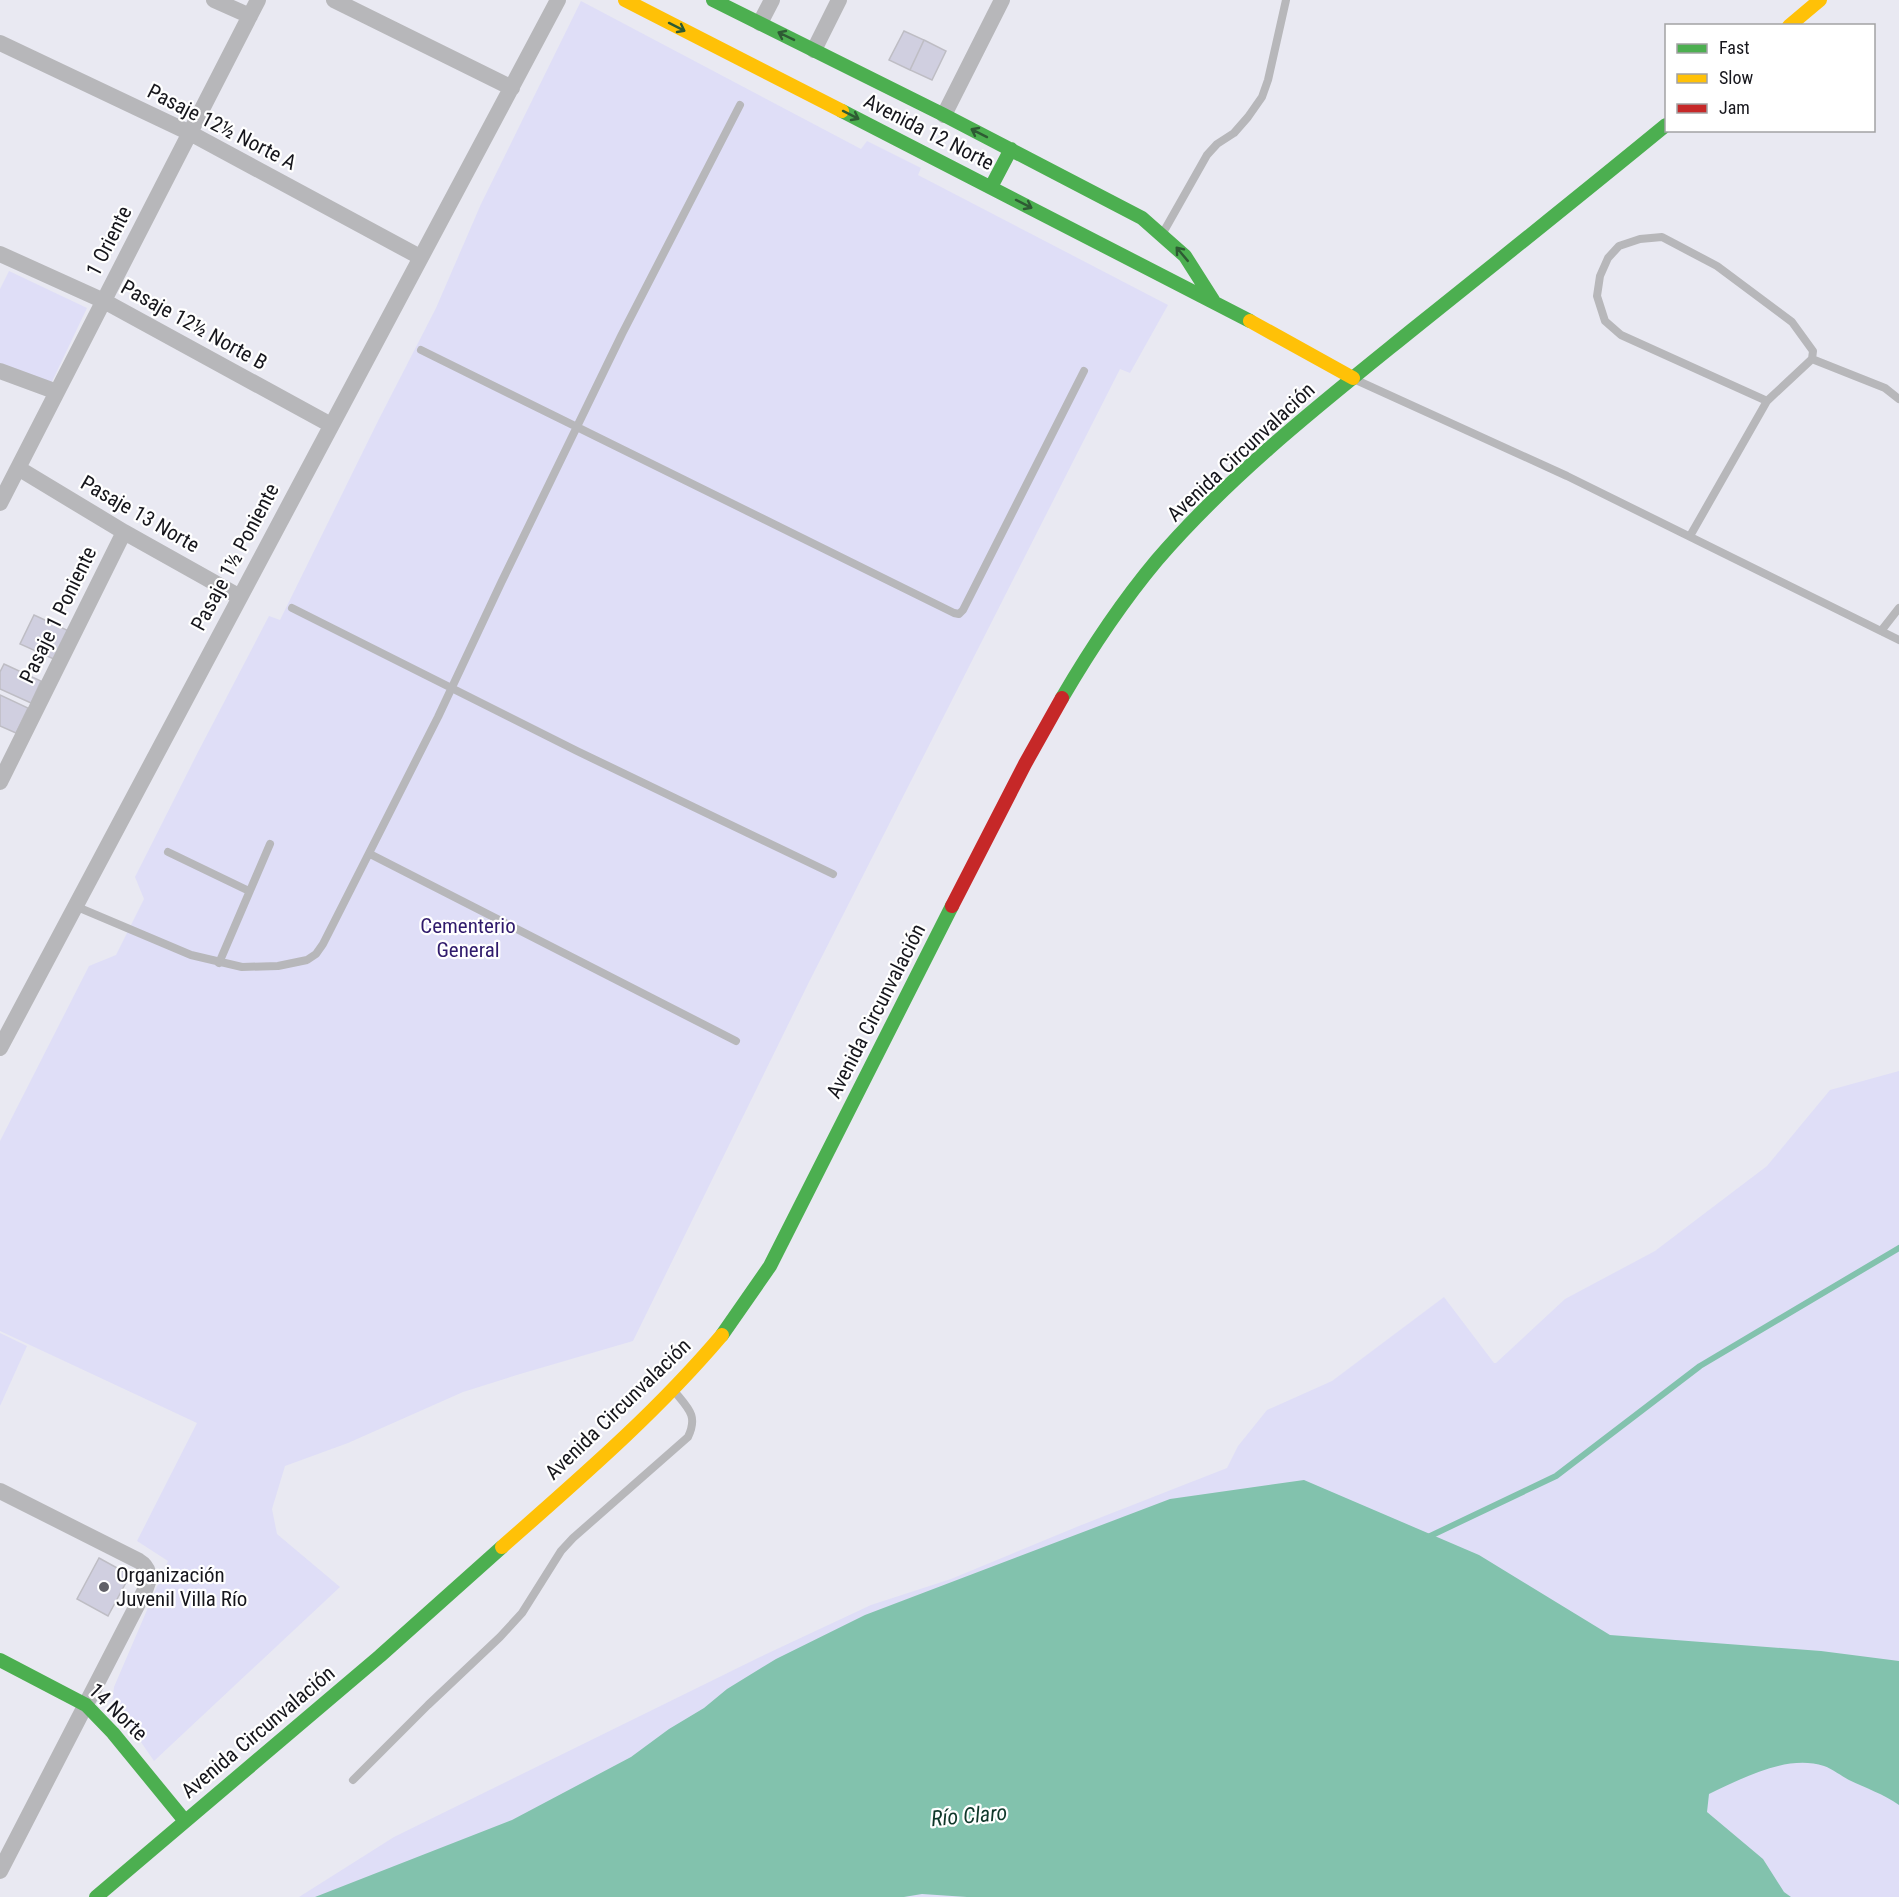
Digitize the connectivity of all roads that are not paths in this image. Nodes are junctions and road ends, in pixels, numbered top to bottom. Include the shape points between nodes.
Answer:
1 (214, 0) edge
2 (258, 0) edge
3 (334, 0) edge
4 (558, 0) edge
5 (625, 0) edge
6 (713, 0) edge
7 (771, 0) edge
8 (839, 0) edge
9 (1002, 0) edge
10 (1286, 0) edge
11 (1820, 0) edge
12 (250, 16) junction
13 (760, 23) junction
14 (1791, 24) edge
15 (0, 43) edge
16 (814, 50) junction
17 (512, 88) junction
18 (740, 105) dead end
19 (945, 116) junction
20 (1665, 126) edge
21 (190, 133) junction
22 (1011, 149) junction
23 (991, 187) junction
24 (1162, 234) junction
25 (0, 254) edge
26 (420, 257) junction
27 (104, 301) junction
28 (1215, 302) junction
29 (421, 350) dead end
30 (1812, 359) junction
31 (0, 371) edge
32 (1084, 371) dead end
33 (1353, 378) junction
34 (57, 392) junction
35 (1899, 399) edge
36 (1767, 401) junction
37 (331, 425) junction
38 (577, 428) junction
39 (18, 468) junction
40 (0, 502) edge
41 (124, 532) junction
42 (1690, 536) junction
43 (240, 597) junction
44 (292, 608) dead end
45 (1899, 608) edge
46 (1881, 631) junction
47 (1899, 640) edge
48 (452, 689) junction
49 (0, 782) edge
50 (270, 844) dead end
51 (168, 852) dead end
52 (370, 854) junction
53 (832, 874) dead end
54 (249, 891) junction
55 (75, 906) junction
56 (219, 963) junction
57 (736, 1041) dead end
58 (0, 1048) edge
59 (673, 1389) junction
60 (0, 1491) edge
61 (0, 1660) edge
62 (86, 1705) junction
63 (353, 1780) dead end
64 (185, 1821) junction
65 (0, 1871) edge
66 (96, 1897) edge

1 - 12 street
2 - 12 street, 1 Oriente
3 - 17 street
4 - 17 street, Pasaje 1½ Poniente
5 -> 23 main road, Avenida 12 Norte
6 - 13 main road, Avenida 12 Norte
7 - 13 street
8 - 16 street
9 - 19 street
10 - 24 lane via 1262,97 1234,133 1207,155
11 - 14 main road
12 - 21 street, 1 Oriente
16 -> 13 main road, Avenida 12 Norte
15 - 21 street, Pasaje 12½ Norte A
16 - 19 main road, Avenida 12 Norte
17 - 26 street, Pasaje 1½ Poniente
18 - 38 lane
22 -> 19 main road, Avenida 12 Norte
20 - 33 main road, Avenida Circunvalación
21 - 26 street, Pasaje 12½ Norte A
21 - 27 street, 1 Oriente
22 - 23 main road
22 - 24 main road, Avenida 12 Norte via 1125,208
23 -> 28 main road, Avenida 12 Norte
28 -> 24 main road, Avenida 12 Norte via 1185,256
25 - 27 street, Pasaje 12½ Norte B
26 - 37 street, Pasaje 1½ Poniente
27 - 34 street, 1 Oriente
27 - 37 street, Pasaje 12½ Norte B
28 - 33 main road, Avenida 12 Norte
29 - 38 lane
30 - 35 lane via 1884,388
30 - 36 lane
30 - 36 lane via 1813,351 1792,322 1717,266 1662,237 1619,246 1600,276 1597,296 1605,321 1621,335
31 - 34 street
32 - 38 lane via 959,614
33 - 42 lane
33 - 59 main road, Avenida Circunvalación via 1224,490 1158,560 1101,634 1030,752 770,1266 727,1329
34 - 39 street, 1 Oriente
36 - 42 lane
37 - 43 street, Pasaje 1½ Poniente
38 - 48 lane
39 - 40 street, 1 Oriente
39 - 41 street, Pasaje 13 Norte
41 - 43 street, Pasaje 13 Norte
41 - 49 street, Pasaje 1 Poniente
42 - 46 lane
43 - 55 street, Pasaje 1½ Poniente
44 - 48 lane
45 - 46 lane
46 - 47 lane
48 - 52 lane
48 - 53 lane
50 - 54 lane
51 - 54 lane
52 - 56 lane via 316,954 307,960 278,966 242,968
52 - 57 lane
54 - 56 lane
55 - 56 lane
55 - 58 street, Pasaje 1½ Poniente
59 - 63 lane via 693,1418 688,1437 573,1538 500,1637
59 - 64 main road, Avenida Circunvalación via 615,1447 380,1656
60 - 62 street via 147,1568 149,1583
61 - 62 main road, 14 Norte
62 - 64 main road, 14 Norte via 113,1732
62 - 65 street
64 - 66 main road, Avenida Circunvalación

